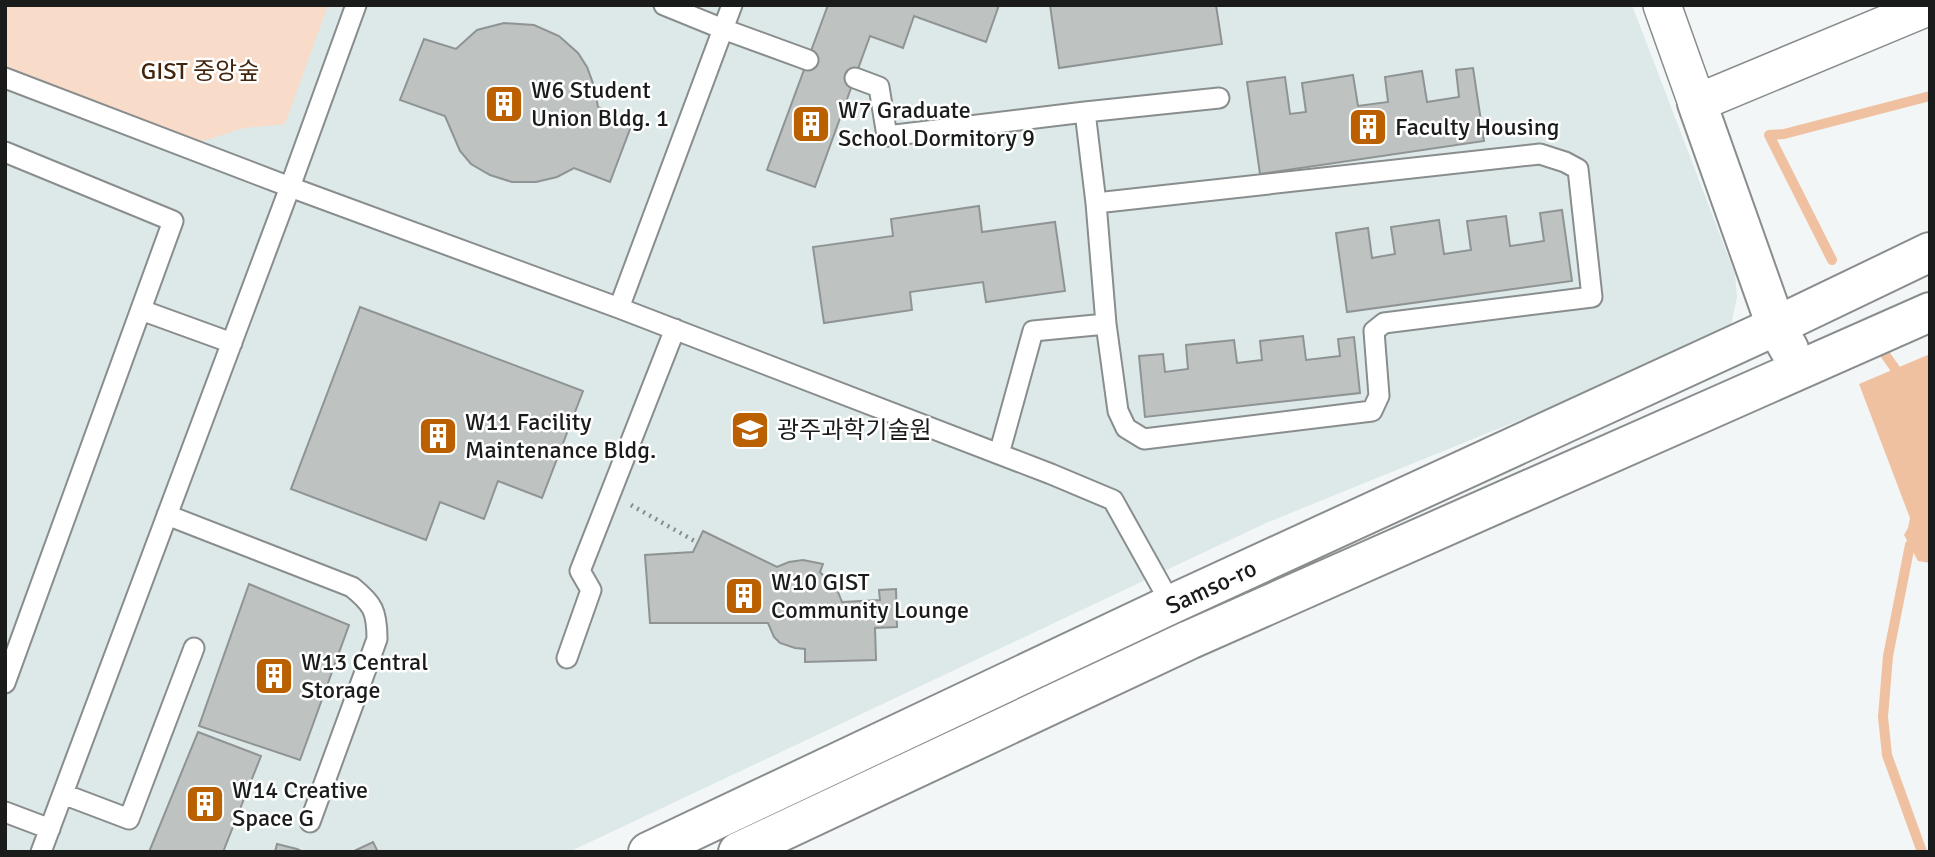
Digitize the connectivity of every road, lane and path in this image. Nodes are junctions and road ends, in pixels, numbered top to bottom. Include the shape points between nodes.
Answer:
1 (356, 5) edge
2 (664, 5) edge
3 (732, 5) edge
4 (1662, 5) edge
5 (1930, 6) edge
6 (723, 29) junction
7 (808, 60) dead end
8 (5, 78) edge
9 (855, 78) dead end
10 (1219, 98) dead end
11 (1697, 103) junction
12 (1085, 112) junction
13 (5, 152) edge
14 (290, 187) junction
15 (1096, 203) junction
16 (1930, 252) edge
17 (620, 308) junction
18 (141, 310) junction
19 (1930, 312) edge
20 (1106, 324) junction
21 (1776, 326) junction
22 (675, 330) junction
23 (232, 343) junction
24 (1801, 369) junction
25 (999, 454) junction
26 (611, 494) junction
27 (167, 515) junction
28 (698, 542) dead end
29 (1172, 604) junction
30 (1189, 640) junction
31 (194, 648) dead end
32 (567, 658) dead end
33 (5, 683) edge
34 (62, 794) junction
35 (5, 812) edge
36 (310, 822) dead end
37 (50, 829) junction
38 (41, 852) edge
39 (648, 852) edge
40 (738, 852) edge

1 - 14 lane
2 - 6 lane
3 - 6 lane
4 - 11 street
5 - 11 street
6 - 7 lane
6 - 17 lane
8 - 14 lane
9 - 12 lane via 879,86 887,136
10 - 12 lane
11 - 21 street
12 - 15 lane
13 - 18 lane via 173,220
14 - 17 lane
14 - 23 lane
15 - 20 lane
15 - 20 lane via 1540,154 1578,169 1592,297 1384,323 1374,331 1379,396 1371,411 1144,439 1126,428 1118,411
16 - 21 street, Samso-ro
17 - 22 lane
18 - 23 lane
18 - 33 lane
19 - 24 street, Samso-ro
20 - 25 lane via 1034,331
21 - 24 street
21 - 29 street, Samso-ro
22 - 25 lane
22 - 26 lane
23 - 27 lane
24 - 30 street, Samso-ro
25 - 29 lane via 1113,500
26 - 28 path
26 - 32 lane via 580,571 591,590
27 - 34 lane
27 - 36 lane via 352,587 367,599 377,618 377,639
29 - 30 lane
29 - 39 street, Samso-ro
30 - 40 street, Samso-ro
31 - 34 lane via 129,819
34 - 37 lane
35 - 37 lane
37 - 38 lane

